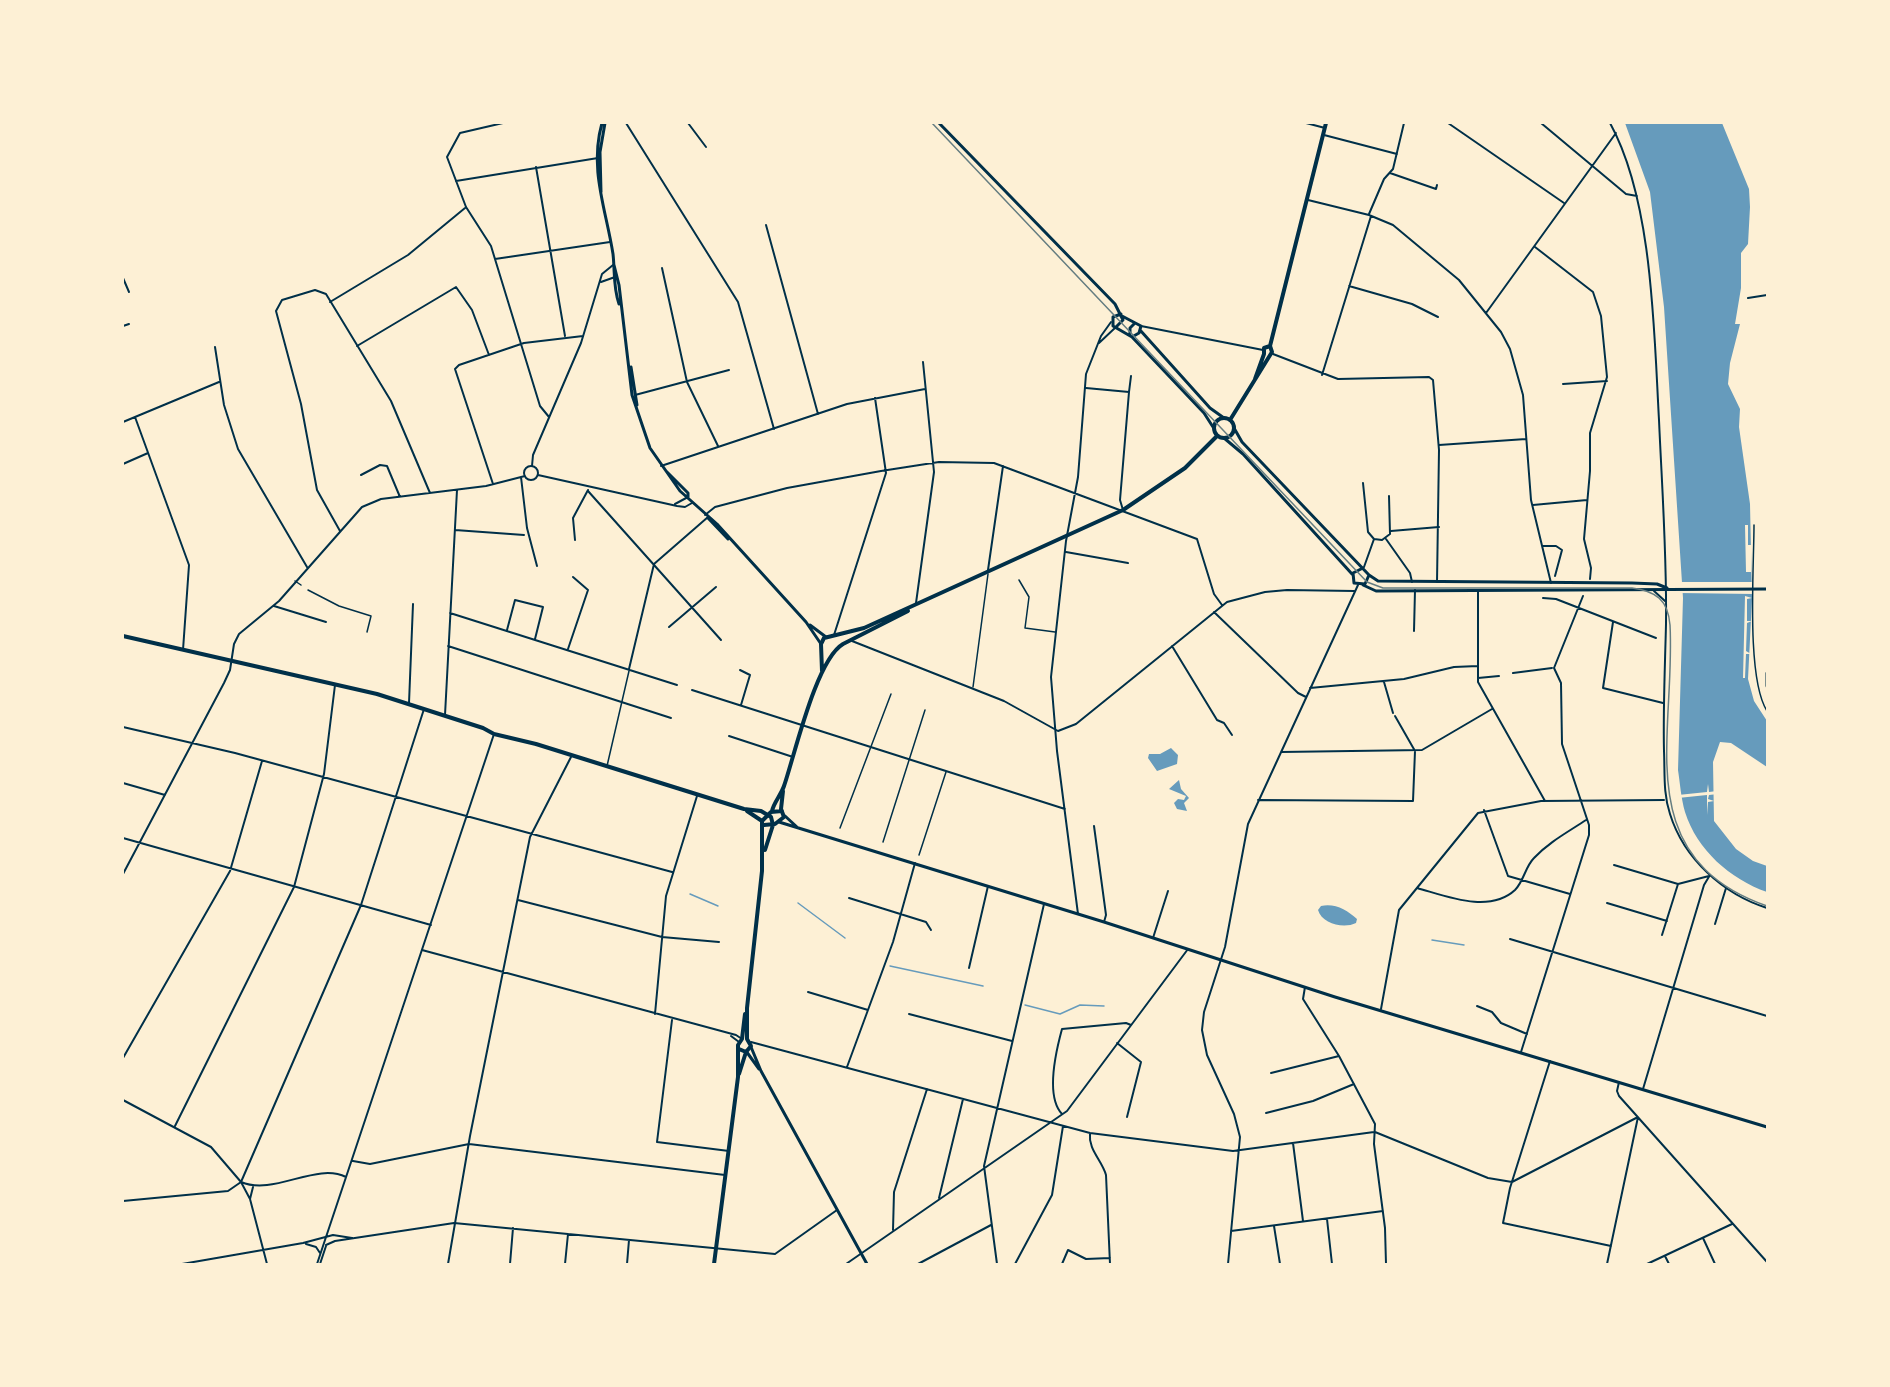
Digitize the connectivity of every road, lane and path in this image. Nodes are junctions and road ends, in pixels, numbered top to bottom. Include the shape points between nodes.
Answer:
1 (503, 123) edge
2 (604, 123) edge
3 (626, 123) edge
4 (688, 123) edge
5 (939, 123) edge
6 (1306, 123) edge
7 (1404, 123) edge
8 (1448, 123) edge
9 (1540, 123) edge
10 (1610, 123) edge
11 (1326, 125) edge
12 (1616, 133) junction
13 (1323, 135) junction
14 (706, 147) dead end
15 (1397, 154) junction
16 (598, 158) junction
17 (1592, 166) junction
18 (536, 167) junction
19 (1390, 173) junction
20 (456, 181) junction
21 (1437, 185) dead end
22 (1637, 196) junction
23 (1308, 200) junction
24 (1565, 204) junction
25 (466, 207) junction
26 (1370, 215) junction
27 (766, 225) dead end
28 (610, 242) junction
29 (1535, 247) junction
30 (550, 250) junction
31 (495, 259) junction
32 (614, 265) junction
33 (662, 268) dead end
34 (615, 277) junction
35 (123, 278) edge
36 (599, 285) junction
37 (1349, 286) junction
38 (129, 292) dead end
39 (1767, 296) edge
40 (1748, 298) dead end
41 (330, 302) junction
42 (1486, 313) junction
43 (1121, 315) junction
44 (1438, 317) dead end
45 (1111, 322) junction
46 (1135, 323) junction
47 (129, 324) dead end
48 (123, 326) edge
49 (1116, 327) junction
50 (1140, 328) junction
51 (583, 336) junction
52 (1131, 336) junction
53 (565, 337) junction
54 (521, 343) junction
55 (1099, 343) junction
56 (215, 346) dead end
57 (357, 346) junction
58 (1270, 346) junction
59 (1263, 352) junction
60 (1271, 354) junction
61 (489, 355) junction
62 (923, 362) dead end
63 (729, 369) dead end
64 (1322, 375) junction
65 (1131, 376) dead end
66 (687, 381) junction
67 (1607, 381) junction
68 (219, 382) junction
69 (1253, 383) junction
70 (1563, 384) dead end
71 (1085, 388) junction
72 (925, 389) junction
73 (1129, 392) junction
74 (634, 395) junction
75 (875, 398) junction
76 (818, 414) junction
77 (135, 417) junction
78 (549, 417) junction
79 (1224, 418) junction
80 (1230, 420) junction
81 (123, 423) edge
82 (1214, 427) junction
83 (1234, 428) junction
84 (774, 429) junction
85 (1217, 436) junction
86 (1224, 438) junction
87 (1527, 439) junction
88 (1439, 445) junction
89 (718, 446) junction
90 (148, 453) junction
91 (934, 463) junction
92 (123, 464) edge
93 (532, 466) junction
94 (661, 466) junction
95 (1003, 466) junction
96 (886, 471) junction
97 (361, 475) dead end
98 (538, 475) junction
99 (523, 477) junction
100 (1363, 483) dead end
101 (494, 484) junction
102 (589, 489) junction
103 (457, 490) junction
104 (1075, 492) junction
105 (430, 493) junction
106 (1389, 496) dead end
107 (400, 497) junction
108 (688, 497) junction
109 (1587, 500) junction
110 (693, 502) junction
111 (672, 505) junction
112 (1532, 505) junction
113 (1123, 510) junction
114 (706, 516) junction
115 (1754, 525) dead end
116 (1439, 527) junction
117 (340, 531) junction
118 (455, 531) junction
119 (1391, 531) junction
120 (524, 535) dead end
121 (1067, 535) junction
122 (1374, 539) junction
123 (1386, 539) junction
124 (575, 540) dead end
125 (1542, 546) junction
126 (1065, 552) junction
127 (1128, 563) dead end
128 (654, 564) junction
129 (537, 566) dead end
130 (307, 567) junction
131 (1363, 568) junction
132 (988, 573) junction
133 (1352, 574) junction
134 (1369, 575) junction
135 (1555, 576) dead end
136 (573, 577) dead end
137 (1590, 579) dead end
138 (1019, 580) dead end
139 (295, 581) junction
140 (1412, 582) junction
141 (1437, 582) junction
142 (1551, 583) junction
143 (301, 585) dead end
144 (1358, 585) junction
145 (1363, 585) junction
146 (716, 587) dead end
147 (1666, 588) junction
148 (1767, 589) edge
149 (308, 590) dead end
150 (1415, 590) junction
151 (1354, 591) junction
152 (1478, 591) junction
153 (1654, 591) junction
154 (1583, 596) dead end
155 (1543, 598) dead end
156 (1666, 602) junction
157 (413, 604) dead end
158 (1222, 605) junction
159 (274, 606) junction
160 (916, 606) junction
161 (692, 607) junction
162 (1578, 608) junction
163 (450, 612) junction
164 (1214, 612) junction
165 (326, 622) dead end
166 (806, 622) junction
167 (1613, 622) junction
168 (669, 627) dead end
169 (507, 630) junction
170 (1414, 631) dead end
171 (367, 632) dead end
172 (1056, 632) junction
173 (862, 634) junction
174 (123, 636) edge
175 (826, 637) junction
176 (833, 637) junction
177 (1656, 638) dead end
178 (535, 639) junction
179 (721, 640) dead end
180 (849, 640) junction
181 (866, 645) junction
182 (448, 646) junction
183 (821, 646) junction
184 (1172, 646) junction
185 (835, 649) junction
186 (183, 650) junction
187 (568, 650) junction
188 (231, 660) junction
189 (1478, 666) junction
190 (1554, 668) junction
191 (629, 669) junction
192 (740, 670) dead end
193 (822, 672) junction
194 (1513, 673) dead end
195 (1767, 673) edge
196 (1499, 676) dead end
197 (1478, 678) junction
198 (1384, 681) junction
199 (335, 685) junction
200 (677, 685) dead end
201 (1767, 686) edge
202 (973, 687) junction
203 (1310, 688) junction
204 (692, 690) dead end
205 (891, 694) dead end
206 (1306, 697) junction
207 (622, 702) junction
208 (1663, 703) junction
209 (409, 704) junction
210 (741, 705) junction
211 (1492, 708) junction
212 (423, 709) junction
213 (925, 710) dead end
214 (1767, 711) edge
215 (445, 716) junction
216 (671, 718) dead end
217 (804, 726) junction
218 (123, 727) edge
219 (1055, 730) junction
220 (494, 734) junction
221 (1232, 735) dead end
222 (729, 736) dead end
223 (192, 743) junction
224 (871, 747) junction
225 (1415, 751) junction
226 (1281, 752) junction
227 (572, 755) junction
228 (794, 757) junction
229 (909, 759) junction
230 (262, 761) junction
231 (607, 767) junction
232 (946, 771) junction
233 (323, 778) junction
234 (123, 783) edge
235 (783, 789) junction
236 (165, 795) junction
237 (697, 795) junction
238 (395, 797) junction
239 (1258, 800) junction
240 (1665, 800) junction
241 (1545, 801) junction
242 (1579, 801) junction
243 (744, 809) junction
244 (1065, 809) junction
245 (1484, 810) junction
246 (772, 811) junction
247 (783, 813) junction
248 (767, 814) junction
249 (466, 816) junction
250 (1586, 820) junction
251 (779, 822) junction
252 (763, 823) junction
253 (774, 825) junction
254 (1094, 826) dead end
255 (840, 828) dead end
256 (799, 829) junction
257 (531, 835) junction
258 (123, 838) edge
259 (883, 842) dead end
260 (139, 843) junction
261 (764, 853) junction
262 (919, 855) dead end
263 (915, 863) junction
264 (1614, 865) dead end
265 (231, 869) junction
266 (672, 872) junction
267 (123, 874) edge
268 (1710, 875) junction
269 (1521, 880) junction
270 (1678, 884) junction
271 (988, 886) junction
272 (294, 887) junction
273 (1416, 888) junction
274 (1726, 888) junction
275 (1168, 891) dead end
276 (1570, 894) junction
277 (849, 898) dead end
278 (518, 900) junction
279 (1607, 903) dead end
280 (1044, 904) junction
281 (361, 905) junction
282 (1767, 908) edge
283 (902, 914) junction
284 (1078, 914) junction
285 (1666, 921) junction
286 (1104, 922) junction
287 (1716, 924) dead end
288 (431, 925) junction
289 (932, 930) dead end
290 (1662, 935) dead end
291 (662, 937) junction
292 (1153, 938) junction
293 (1510, 939) dead end
294 (719, 942) dead end
295 (1188, 949) junction
296 (422, 951) junction
297 (1552, 951) junction
298 (1221, 960) junction
299 (969, 968) dead end
300 (503, 973) junction
301 (1305, 987) junction
302 (1673, 988) junction
303 (808, 992) dead end
304 (1477, 1006) dead end
305 (1381, 1009) junction
306 (868, 1010) junction
307 (655, 1014) junction
308 (909, 1014) dead end
309 (1767, 1016) edge
310 (672, 1019) junction
311 (1131, 1025) junction
312 (1527, 1034) junction
313 (745, 1041) junction
314 (1012, 1041) junction
315 (1117, 1043) junction
316 (739, 1049) junction
317 (746, 1052) junction
318 (1521, 1052) junction
319 (1339, 1056) junction
320 (123, 1058) edge
321 (1550, 1060) junction
322 (847, 1067) junction
323 (760, 1071) junction
324 (1271, 1073) dead end
325 (738, 1077) junction
326 (1619, 1082) junction
327 (1354, 1084) junction
328 (927, 1089) junction
329 (1643, 1089) junction
330 (963, 1099) junction
331 (123, 1100) edge
332 (997, 1108) junction
333 (1266, 1113) dead end
334 (1062, 1114) junction
335 (1127, 1117) dead end
336 (1638, 1117) junction
337 (1050, 1122) junction
338 (174, 1126) junction
339 (1063, 1126) junction
340 (1767, 1127) edge
341 (1374, 1132) junction
342 (1090, 1133) junction
343 (1293, 1143) junction
344 (469, 1144) junction
345 (729, 1151) junction
346 (1239, 1151) junction
347 (353, 1161) junction
348 (984, 1167) junction
349 (725, 1175) junction
350 (347, 1177) junction
351 (241, 1182) junction
352 (1512, 1182) junction
353 (254, 1187) junction
354 (939, 1198) junction
355 (250, 1199) junction
356 (123, 1201) edge
357 (837, 1210) junction
358 (1383, 1211) junction
359 (1326, 1219) junction
360 (1304, 1222) junction
361 (454, 1223) junction
362 (1732, 1224) junction
363 (991, 1225) junction
364 (1274, 1226) junction
365 (513, 1228) junction
366 (893, 1230) junction
367 (1231, 1232) junction
368 (568, 1233) junction
369 (355, 1238) junction
370 (1703, 1238) junction
371 (327, 1239) junction
372 (629, 1239) junction
373 (303, 1243) junction
374 (326, 1245) junction
375 (1611, 1246) junction
376 (716, 1248) junction
377 (263, 1250) junction
378 (321, 1253) junction
379 (861, 1253) junction
380 (1665, 1256) junction
381 (1110, 1258) junction
382 (1086, 1259) junction
383 (1767, 1262) edge
384 (182, 1264) edge
385 (267, 1264) edge
386 (319, 1264) edge
387 (448, 1264) edge
388 (510, 1264) edge
389 (565, 1264) edge
390 (627, 1264) edge
391 (714, 1264) edge
392 (846, 1264) edge
393 (867, 1264) edge
394 (918, 1264) edge
395 (997, 1264) edge
396 (1015, 1264) edge
397 (1062, 1264) edge
398 (1085, 1264) edge
399 (1110, 1264) edge
400 (1228, 1264) edge
401 (1280, 1264) edge
402 (1332, 1264) edge
403 (1386, 1264) edge
404 (1607, 1264) edge
405 (1647, 1264) edge
406 (1669, 1264) edge
407 (1715, 1264) edge

1 - 20 street via 458,135 447,156
2 - 16 street
3 - 84 street via 738,302
4 - 14 street
5 - 43 street
6 - 11 street
7 - 15 street
8 - 24 street
9 - 17 street
10 - 12 street
11 - 13 main road
12 - 17 street
12 - 22 street
13 - 15 street
13 - 23 main road
15 - 19 street
16 - 18 street
16 - 28 street
17 - 22 street via 1626,194
17 - 24 street
18 - 20 street
18 - 30 street
19 - 21 street via 1436,189
19 - 26 street
20 - 25 street
22 - 147 street via 1656,354
23 - 26 street
23 - 58 main road
24 - 29 street
25 - 31 street via 487,238
25 - 41 street via 408,255
26 - 37 street
26 - 42 street via 1397,228 1455,276
27 - 76 street
28 - 30 street
28 - 32 street
29 - 42 street
29 - 67 street via 1595,294 1602,321
30 - 31 street
30 - 53 street
31 - 54 street
32 - 34 street
32 - 36 street via 606,270
33 - 66 street
34 - 36 street
34 - 74 street
35 - 38 street
36 - 51 street
37 - 44 street via 1412,304
37 - 64 street
39 - 40 street
41 - 57 street
41 - 117 street via 320,291 308,292 282,300 276,311 301,404 316,490
42 - 87 street via 1510,349 1525,405
43 - 45 street
43 - 46 street
43 - 49 street via 1122,323
45 - 49 street
45 - 55 street
46 - 50 street
46 - 52 street via 1130,327
47 - 48 street
49 - 52 street
49 - 55 street
50 - 52 street
50 - 59 street
50 - 79 street via 1210,408
51 - 53 street
51 - 78 street
52 - 82 street
53 - 54 street
54 - 61 street
54 - 78 street via 540,406
55 - 71 street via 1087,370
56 - 68 street
57 - 61 street via 456,286 472,310
57 - 105 street via 391,401
58 - 59 main road
58 - 60 main road
59 - 60 main road
59 - 69 main road
60 - 64 street
60 - 69 main road
61 - 101 street via 459,365 455,371
62 - 72 street
63 - 66 street
64 - 88 street via 1338,379 1429,377 1433,380
65 - 73 street
66 - 74 street
66 - 89 street
67 - 70 street
67 - 109 street via 1590,432
68 - 77 street
68 - 130 street via 242,459
69 - 80 main road
71 - 73 street
71 - 104 street
72 - 75 street
72 - 91 street
73 - 113 street via 1120,500
74 - 94 street via 646,441
75 - 76 street
75 - 96 street
76 - 84 street
77 - 81 street
77 - 90 street
78 - 93 street
79 - 80 main road
79 - 82 main road via 1216,420
80 - 83 main road
82 - 85 main road
83 - 86 main road
83 - 131 street via 1242,442
84 - 89 street
85 - 86 main road
85 - 113 main road via 1170,480
86 - 133 street
87 - 88 street
87 - 112 street
88 - 116 street
89 - 94 street
90 - 92 street
90 - 186 street via 189,565
91 - 95 street via 963,461
91 - 96 street
91 - 160 street
93 - 98 street
93 - 99 street
94 - 108 street
95 - 104 street
95 - 132 street
96 - 114 street via 768,492 715,507
96 - 176 street
97 - 107 street via 380,465 387,466
98 - 99 street via 532,480
98 - 102 street
99 - 101 street
99 - 129 street
100 - 122 street via 1368,532
101 - 103 street
102 - 111 street
102 - 124 street via 573,518
102 - 128 street
103 - 105 street
103 - 118 street
104 - 113 street
104 - 121 street
105 - 107 street
106 - 119 street
107 - 117 street via 371,502
108 - 110 street
108 - 111 street
109 - 112 street
109 - 137 street via 1584,539
110 - 111 street via 685,507
110 - 114 street
112 - 125 street
113 - 121 main road
113 - 158 street via 1197,540 1214,594
114 - 128 street
114 - 166 street
115 - 214 lane via 1755,671 1757,689
116 - 119 street
116 - 141 street
117 - 130 street
118 - 120 street
118 - 163 street
119 - 123 street
121 - 126 street
121 - 132 main road
122 - 123 street
122 - 131 street
123 - 140 street
125 - 135 street via 1562,550
125 - 142 street
126 - 127 street
126 - 172 street
128 - 161 street
128 - 191 street
130 - 139 street
131 - 133 street
131 - 134 street
132 - 160 main road
132 - 202 lane
133 - 144 street
134 - 140 street via 1384,582
134 - 145 street
136 - 187 street via 588,590
138 - 172 lane via 1029,597 1025,628
139 - 143 lane
139 - 159 street
140 - 141 street
141 - 142 street
142 - 147 street via 1657,584
144 - 145 street
144 - 151 street
145 - 150 street via 1376,591
146 - 161 street
147 - 148 street
147 - 153 street
147 - 156 street
149 - 171 lane via 371,616
150 - 152 street
150 - 170 street
151 - 158 street via 1276,591
151 - 203 street
152 - 153 street
152 - 189 street
153 - 156 street
154 - 162 street
155 - 162 street via 1556,597
156 - 208 street
157 - 209 street
158 - 164 street
159 - 165 street
159 - 188 street via 239,634
160 - 173 main road
160 - 176 main road
161 - 168 street
161 - 179 street
162 - 167 street
162 - 190 street
163 - 169 street
163 - 182 street
164 - 184 street
164 - 206 street
166 - 175 street
166 - 183 street
167 - 177 street
167 - 208 street via 1603,688
169 - 178 street
169 - 178 street via 515,600 543,607
172 - 219 street via 1051,687
173 - 180 main road
173 - 181 street
174 - 186 main road
175 - 176 main road
175 - 183 main road
176 - 185 main road
178 - 187 street
180 - 181 street
180 - 185 main road
181 - 202 street
182 - 207 street
182 - 215 street
183 - 185 main road via 827,652
183 - 193 main road
184 - 219 street via 1076,724
184 - 221 street via 1217,720
185 - 193 main road
186 - 188 main road
187 - 191 street
188 - 199 main road
188 - 223 street via 227,677
189 - 197 street
189 - 198 street
190 - 194 street
190 - 242 street via 1561,683 1562,741
191 - 200 street
191 - 207 lane
192 - 210 street via 750,675
193 - 217 main road
195 - 201 street
196 - 197 street
197 - 211 street
198 - 203 street
198 - 225 street via 1394,715
199 - 209 main road
199 - 233 street
202 - 219 street
203 - 206 street
204 - 210 street
205 - 224 lane
206 - 226 street
207 - 216 street
207 - 231 lane
208 - 240 street
209 - 212 main road
210 - 217 street
211 - 225 street
211 - 241 street
212 - 215 main road
212 - 238 street
213 - 229 lane
215 - 220 main road
217 - 224 street
217 - 228 main road
218 - 223 street
219 - 244 street
220 - 227 main road
220 - 249 street
222 - 228 street
223 - 230 street
223 - 236 street
224 - 229 street
224 - 255 lane
225 - 226 street
225 - 239 street via 1414,800
226 - 239 street
227 - 231 main road
227 - 257 street
228 - 235 main road
229 - 232 street
229 - 259 lane
230 - 233 street
230 - 265 street
231 - 237 main road
232 - 244 street
232 - 262 lane
233 - 238 street
233 - 272 street
234 - 236 street
235 - 246 main road
235 - 247 main road
236 - 260 street
237 - 243 main road
237 - 266 street
238 - 249 street
238 - 281 street
239 - 298 street via 1247,826
240 - 242 street
240 - 268 street via 1684,845
241 - 242 street
241 - 245 street
242 - 250 street
243 - 248 main road
243 - 252 main road
244 - 284 street
245 - 269 street via 1506,874
245 - 273 street via 1473,817
246 - 247 main road
246 - 248 main road
246 - 251 main road
247 - 251 main road
247 - 256 street
248 - 252 main road
248 - 253 main road
249 - 257 street
249 - 288 street
250 - 269 street via 1534,858
250 - 276 street via 1589,835
251 - 253 main road
251 - 256 street
252 - 253 main road
252 - 261 main road
253 - 261 main road
254 - 286 street
256 - 263 street
257 - 266 street
257 - 278 street
258 - 260 street
260 - 265 street
260 - 267 street
261 - 313 main road
263 - 271 street
263 - 283 street
264 - 270 street
265 - 272 street
265 - 320 street
266 - 291 street via 665,897
268 - 270 street
268 - 274 street
268 - 302 street
269 - 273 street via 1510,893 1475,903
269 - 276 street
270 - 285 street
271 - 280 street
271 - 299 street
272 - 281 street
272 - 338 street
273 - 305 street via 1398,913
274 - 282 street
274 - 287 street
275 - 292 street
276 - 297 street
277 - 283 street
278 - 291 street
278 - 300 street
279 - 285 street
280 - 284 street
280 - 314 street
281 - 288 street
281 - 351 street
283 - 289 street via 926,922
283 - 306 street
284 - 286 street
285 - 290 street
286 - 292 street
288 - 296 street
291 - 294 street
291 - 307 street
292 - 295 street
293 - 297 street
295 - 298 street
295 - 311 street
296 - 300 street
296 - 347 street
297 - 302 street
297 - 312 street
298 - 301 street
298 - 346 street via 1204,1012 1203,1035 1207,1055 1234,1114
300 - 307 street
300 - 344 street
301 - 305 street
301 - 319 street via 1303,999
302 - 309 street
302 - 329 street
303 - 306 street
304 - 312 street via 1492,1012 1503,1025
305 - 318 street
306 - 322 street
307 - 310 street
308 - 314 street
310 - 313 street
310 - 345 street via 657,1142
311 - 315 street
311 - 334 street via 1062,1029 1053,1072
312 - 318 street
313 - 316 main road
313 - 317 main road
313 - 322 street
313 - 323 street
314 - 332 street
315 - 334 street
315 - 335 street via 1141,1062
316 - 317 main road
316 - 325 main road
317 - 323 street
317 - 325 main road
318 - 321 street
319 - 324 street
319 - 327 street
321 - 326 street
321 - 352 street
322 - 328 street
323 - 357 street
325 - 345 main road
326 - 329 street
326 - 336 street via 1617,1091
327 - 333 street via 1313,1101
327 - 341 street via 1375,1124
328 - 330 street
328 - 366 street via 894,1192
329 - 340 street
330 - 332 street
330 - 354 street
331 - 338 street
332 - 337 street
332 - 348 street
334 - 337 street
336 - 352 street
336 - 362 street
336 - 375 street
337 - 339 street
337 - 348 street
338 - 351 street via 209,1144
339 - 342 street
339 - 396 street via 1052,1195
341 - 343 street
341 - 352 street via 1488,1178
341 - 358 street
342 - 346 street
342 - 381 street via 1090,1145 1106,1175
343 - 346 street
343 - 360 street
344 - 347 street via 370,1164
344 - 349 street
344 - 361 street
345 - 349 main road
346 - 367 street
347 - 350 street
348 - 354 street
348 - 363 street
349 - 376 main road
350 - 353 street via 330,1173
350 - 371 street
351 - 353 street
351 - 355 street
351 - 356 street via 228,1191
352 - 375 street via 1503,1223
353 - 355 street
354 - 366 street
355 - 377 street
357 - 376 street via 775,1254
357 - 379 street
358 - 359 street
358 - 403 street
359 - 360 street
359 - 402 street
360 - 364 street
361 - 365 street
361 - 369 street
361 - 387 street
362 - 370 street
362 - 383 street
363 - 394 street
363 - 395 street
364 - 367 street
364 - 401 street
365 - 368 street
365 - 388 street
366 - 379 street
367 - 400 street
368 - 372 street
368 - 389 street
369 - 371 street via 333,1235
369 - 374 street
370 - 380 street
370 - 407 street
371 - 373 street
371 - 374 street
371 - 378 street
372 - 376 street
372 - 390 street
373 - 377 street
373 - 378 street
374 - 386 street
375 - 404 street
376 - 391 main road
377 - 384 street
377 - 385 street
378 - 386 street
379 - 392 street
379 - 393 street
380 - 405 street
380 - 406 street
381 - 382 street
381 - 399 street
382 - 397 street via 1068,1250
382 - 398 street

